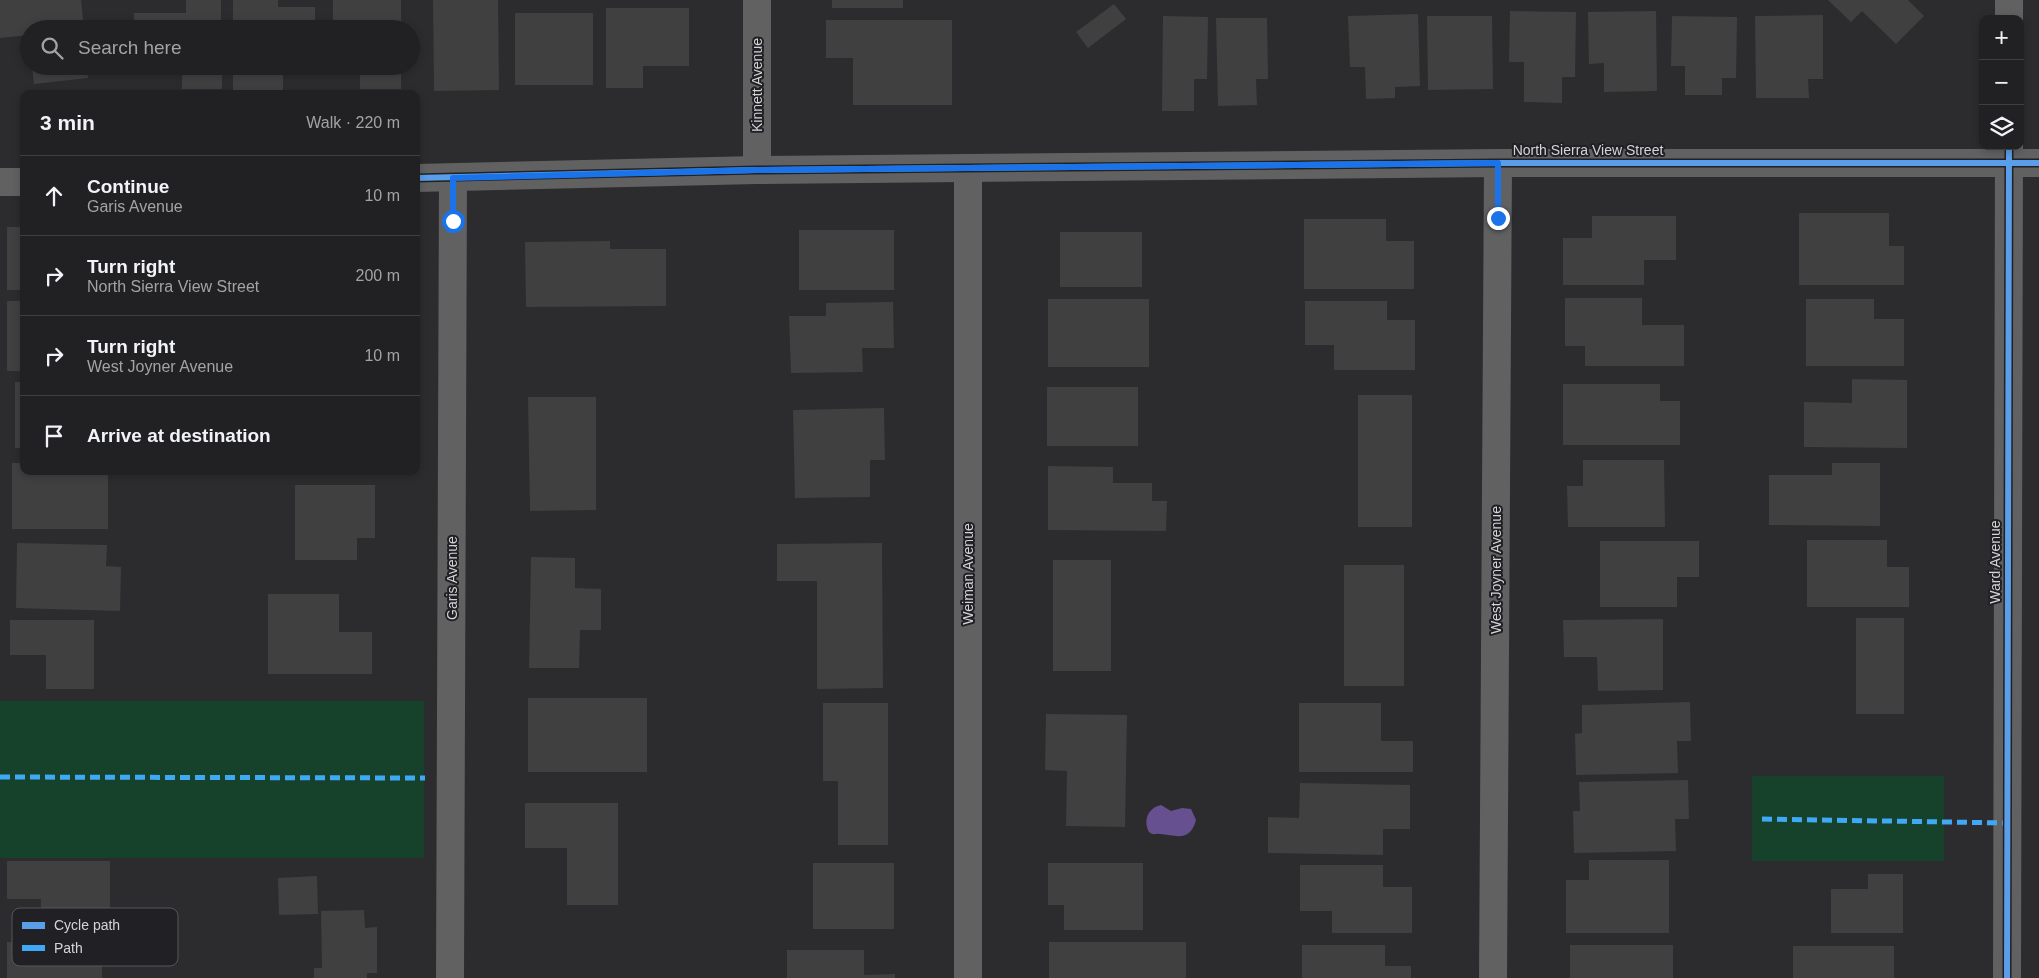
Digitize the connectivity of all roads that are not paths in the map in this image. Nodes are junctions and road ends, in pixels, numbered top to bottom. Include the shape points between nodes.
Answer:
1 (756, 0) edge
2 (2009, 0) edge
3 (2009, 15) edge
4 (2009, 155) edge
5 (1498, 163) junction
6 (2039, 163) edge
7 (968, 169) junction
8 (757, 170) junction
9 (420, 178) edge
10 (453, 178) junction
11 (0, 182) edge
12 (20, 182) edge
13 (450, 978) edge
14 (968, 978) edge
15 (1493, 978) edge
16 (2007, 978) edge

1 - 8 street, Kinnett Avenue
2 - 3 street
4 - 5 street, North Sierra View Street
4 - 6 street, North Sierra View Street
4 - 16 street, Ward Avenue
5 - 7 street, North Sierra View Street
5 - 15 street, West Joyner Avenue
7 - 8 street, North Sierra View Street
7 - 14 street, Weiman Avenue
8 - 10 street, North Sierra View Street
9 - 10 street, North Sierra View Street
10 - 13 street, Garis Avenue
11 - 12 street

